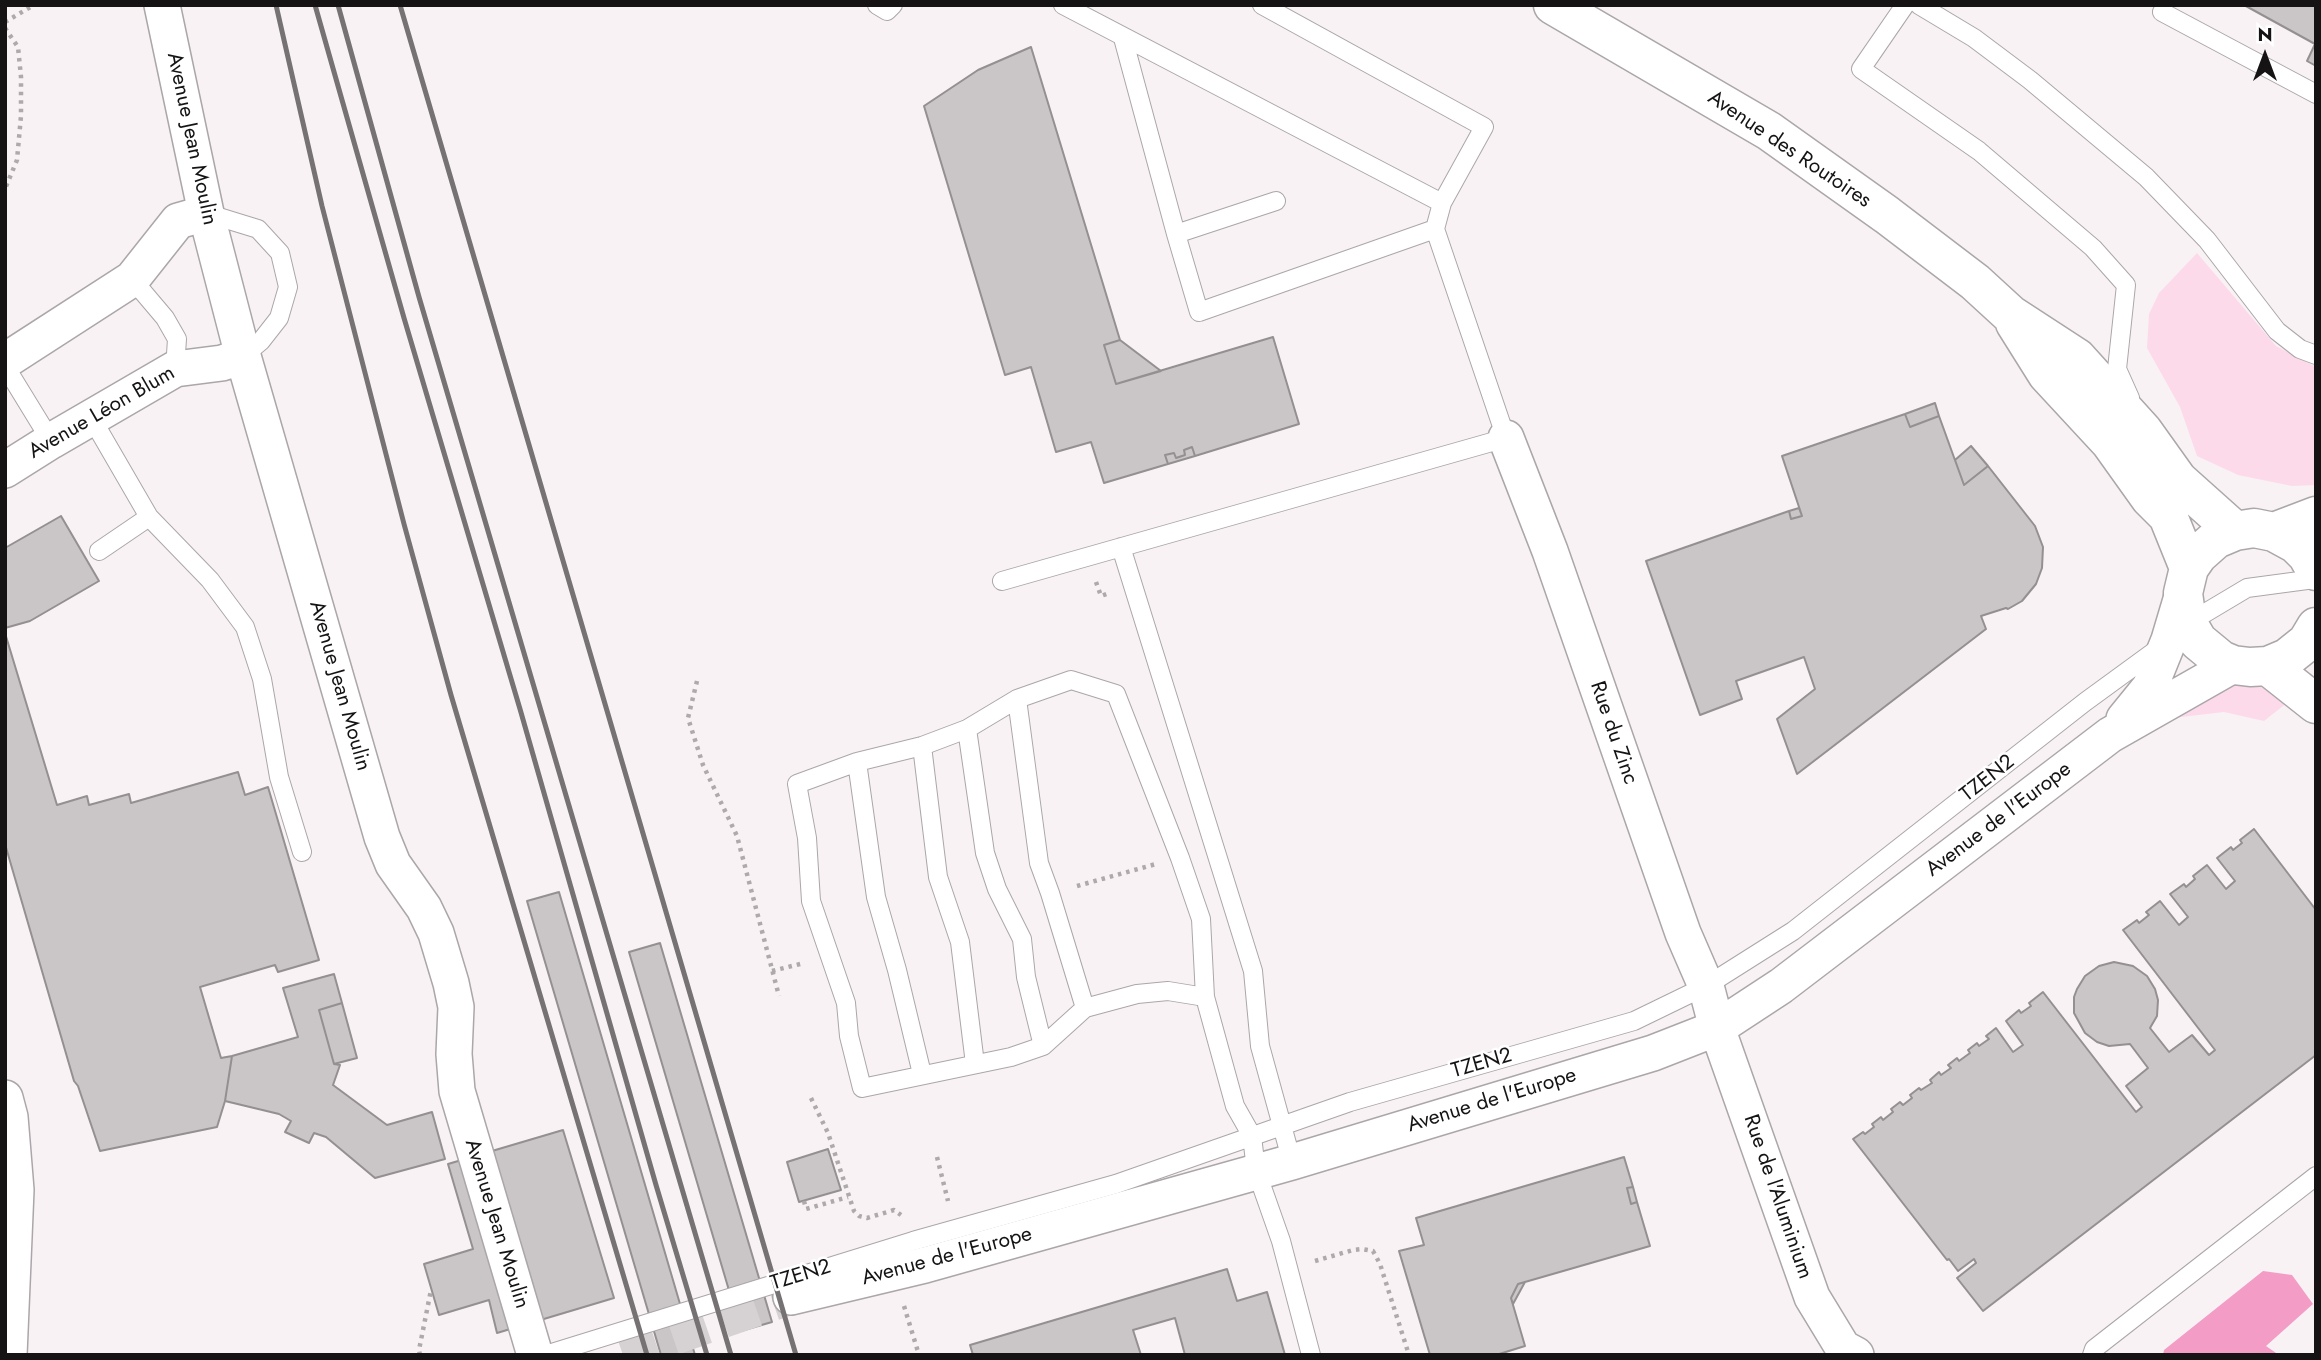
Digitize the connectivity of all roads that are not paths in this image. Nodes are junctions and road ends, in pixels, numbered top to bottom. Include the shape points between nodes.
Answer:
1 (162, 5) edge
2 (877, 5) edge
3 (893, 5) edge
4 (1063, 5) edge
5 (1262, 5) edge
6 (1553, 5) edge
7 (1905, 5) edge
8 (1919, 5) edge
9 (2162, 12) dead end
10 (1123, 38) junction
11 (2316, 94) edge
12 (1276, 201) dead end
13 (1442, 203) junction
14 (206, 213) junction
15 (1435, 229) junction
16 (1175, 234) junction
17 (132, 279) junction
18 (2011, 315) junction
19 (2316, 355) edge
20 (243, 356) junction
21 (5, 363) edge
22 (175, 369) junction
23 (92, 417) junction
24 (2143, 431) junction
25 (1506, 438) junction
26 (51, 440) junction
27 (5, 470) edge
28 (2316, 516) edge
29 (149, 517) junction
30 (2235, 531) junction
31 (2274, 532) junction
32 (1121, 547) junction
33 (99, 551) dead end
34 (2316, 572) edge
35 (1002, 581) dead end
36 (2182, 606) junction
37 (2316, 627) edge
38 (2250, 665) junction
39 (1017, 699) junction
40 (2316, 704) edge
41 (967, 729) junction
42 (2110, 735) junction
43 (922, 746) junction
44 (857, 762) junction
45 (302, 852) dead end
46 (1706, 986) junction
47 (1205, 997) junction
48 (1085, 1008) junction
49 (1717, 1028) junction
50 (1043, 1046) junction
51 (975, 1065) junction
52 (922, 1074) junction
53 (5, 1098) edge
54 (1282, 1125) junction
55 (1252, 1136) junction
56 (1292, 1161) junction
57 (1256, 1170) junction
58 (2316, 1176) edge
59 (10, 1228) edge
60 (791, 1297) tunnel mouth
61 (9, 1355) edge
62 (535, 1355) edge
63 (545, 1355) edge
64 (1311, 1355) edge
65 (1856, 1355) edge
66 (2092, 1355) edge

1 - 14 street, Avenue Jean Moulin
2 - 3 lane via 887,11
4 - 10 lane
5 - 13 lane via 1484,127
6 - 18 street, Avenue des Routoires via 1769,131 1975,282
7 - 24 lane via 1861,69 1979,150 2093,248 2126,285 2118,369
8 - 19 lane via 2030,80 2146,177 2207,240 2277,331
9 - 11 lane
10 - 13 lane
10 - 16 lane
12 - 16 lane
13 - 15 lane
14 - 17 street via 178,221
14 - 20 street, Avenue Jean Moulin
14 - 20 lane via 258,229 280,253 288,287 279,318
15 - 16 lane via 1199,312
15 - 25 lane
17 - 21 street
17 - 22 lane via 177,339
18 - 24 street, Avenue des Routoires via 2077,358
18 - 36 street, Avenue des Routoires via 2047,374 2110,442 2168,516
20 - 22 street, Avenue Léon Blum
20 - 62 street, Avenue Jean Moulin via 382,837 393,864 424,908 440,946 456,1007 457,1091
21 - 26 lane
22 - 23 street, Avenue Léon Blum
23 - 26 street, Avenue Léon Blum
23 - 29 lane
24 - 30 street, Avenue des Routoires via 2178,480
25 - 32 lane
25 - 46 street, Rue du Zinc
26 - 27 street, Avenue Léon Blum
28 - 31 street
29 - 33 lane
29 - 45 lane via 210,580 245,627 261,679 279,777
30 - 31 street
30 - 36 street via 2216,539 2198,555
31 - 34 street via 2296,544
32 - 35 lane
32 - 54 lane via 1253,971 1260,1046
34 - 36 lane, TZEN2 via 2306,580 2247,588
36 - 38 street, Avenue des Routoires via 2198,641 2221,660
36 - 42 street, Avenue de l'Europe via 2150,687
36 - 46 lane, TZEN2 via 2085,702 1793,931
37 - 38 street via 2287,658
38 - 40 street, Avenue des Routoires
38 - 42 street, Avenue de l'Europe
39 - 41 lane
39 - 47 lane via 1071,680 1116,694 1201,919
39 - 48 lane via 1039,863
41 - 43 lane
41 - 50 lane via 985,853 996,889 1022,939
42 - 49 street, Avenue de l'Europe via 1781,986
43 - 44 lane
43 - 51 lane via 938,877 960,942
44 - 52 lane via 876,897
44 - 52 lane via 797,784 807,838 811,901 846,1003 862,1088
46 - 49 street, Rue du Zinc
46 - 54 lane, TZEN2 via 1633,1021
47 - 48 lane via 1168,991
47 - 55 lane via 1236,1106
48 - 50 lane
49 - 56 street, Avenue de l'Europe via 1653,1053
49 - 65 street, Rue de l'Aluminium via 1812,1297 1843,1348
50 - 51 lane
51 - 52 lane
53 - 59 street via 16,1190
54 - 55 lane, TZEN2
54 - 56 lane
55 - 57 lane
55 - 63 lane, TZEN2 via 1116,1184 913,1241
56 - 57 street, Avenue de l'Europe
57 - 60 street, Avenue de l'Europe via 925,1265
57 - 64 lane via 1281,1241
58 - 66 lane
59 - 61 street

